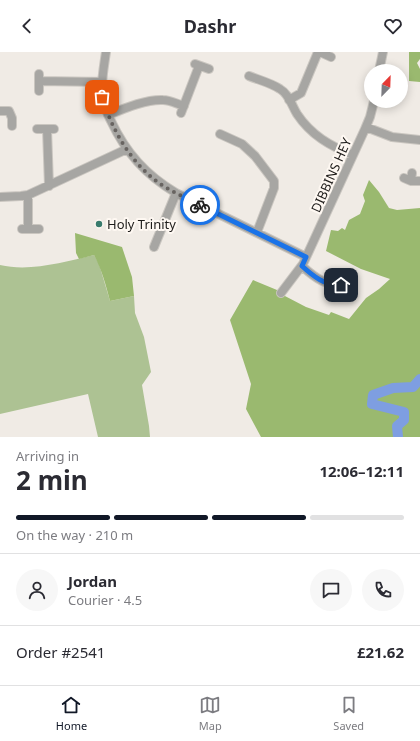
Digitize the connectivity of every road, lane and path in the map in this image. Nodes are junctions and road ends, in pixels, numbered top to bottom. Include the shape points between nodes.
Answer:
1 (106, 52) edge
2 (319, 52) edge
3 (383, 52) edge
4 (331, 56) dead end
5 (380, 64) edge
6 (209, 69) dead end
7 (249, 75) dead end
8 (103, 82) junction
9 (39, 91) dead end
10 (289, 100) junction
11 (372, 108) edge
12 (0, 111) edge
13 (108, 115) junction
14 (12, 126) dead end
15 (366, 127) junction
16 (37, 129) dead end
17 (220, 134) dead end
18 (420, 140) edge
19 (127, 149) junction
20 (353, 155) junction
21 (409, 177) dead end
22 (420, 181) edge
23 (49, 186) junction
24 (176, 193) junction
25 (28, 195) junction
26 (0, 197) edge
27 (40, 229) dead end
28 (257, 232) junction
29 (154, 247) dead end
30 (306, 257) junction
31 (302, 266) junction
32 (343, 287) dead end
33 (281, 293) dead end

1 - 8 street
2 - 4 street
2 - 10 street via 301,93
3 - 5 street
6 - 13 street via 197,65 182,110 172,102 157,100
7 - 10 street via 281,89
8 - 9 street via 39,78
8 - 13 street via 102,97
10 - 20 street via 297,114 315,134
11 - 15 street, DIBBINS HEY
12 - 14 street via 8,111 12,118
13 - 19 street
15 - 18 street via 392,137
15 - 20 street, DIBBINS HEY
16 - 23 street via 50,129
17 - 28 street via 242,144 274,180 274,188
19 - 23 street
19 - 24 street via 159,183
20 - 30 street, DIBBINS HEY
21 - 22 street
23 - 25 street
24 - 28 street
24 - 29 street
25 - 26 street
25 - 27 street via 25,228
28 - 30 street
30 - 31 street, DIBBINS HEY
31 - 32 street via 323,282
31 - 33 street, DIBBINS HEY

